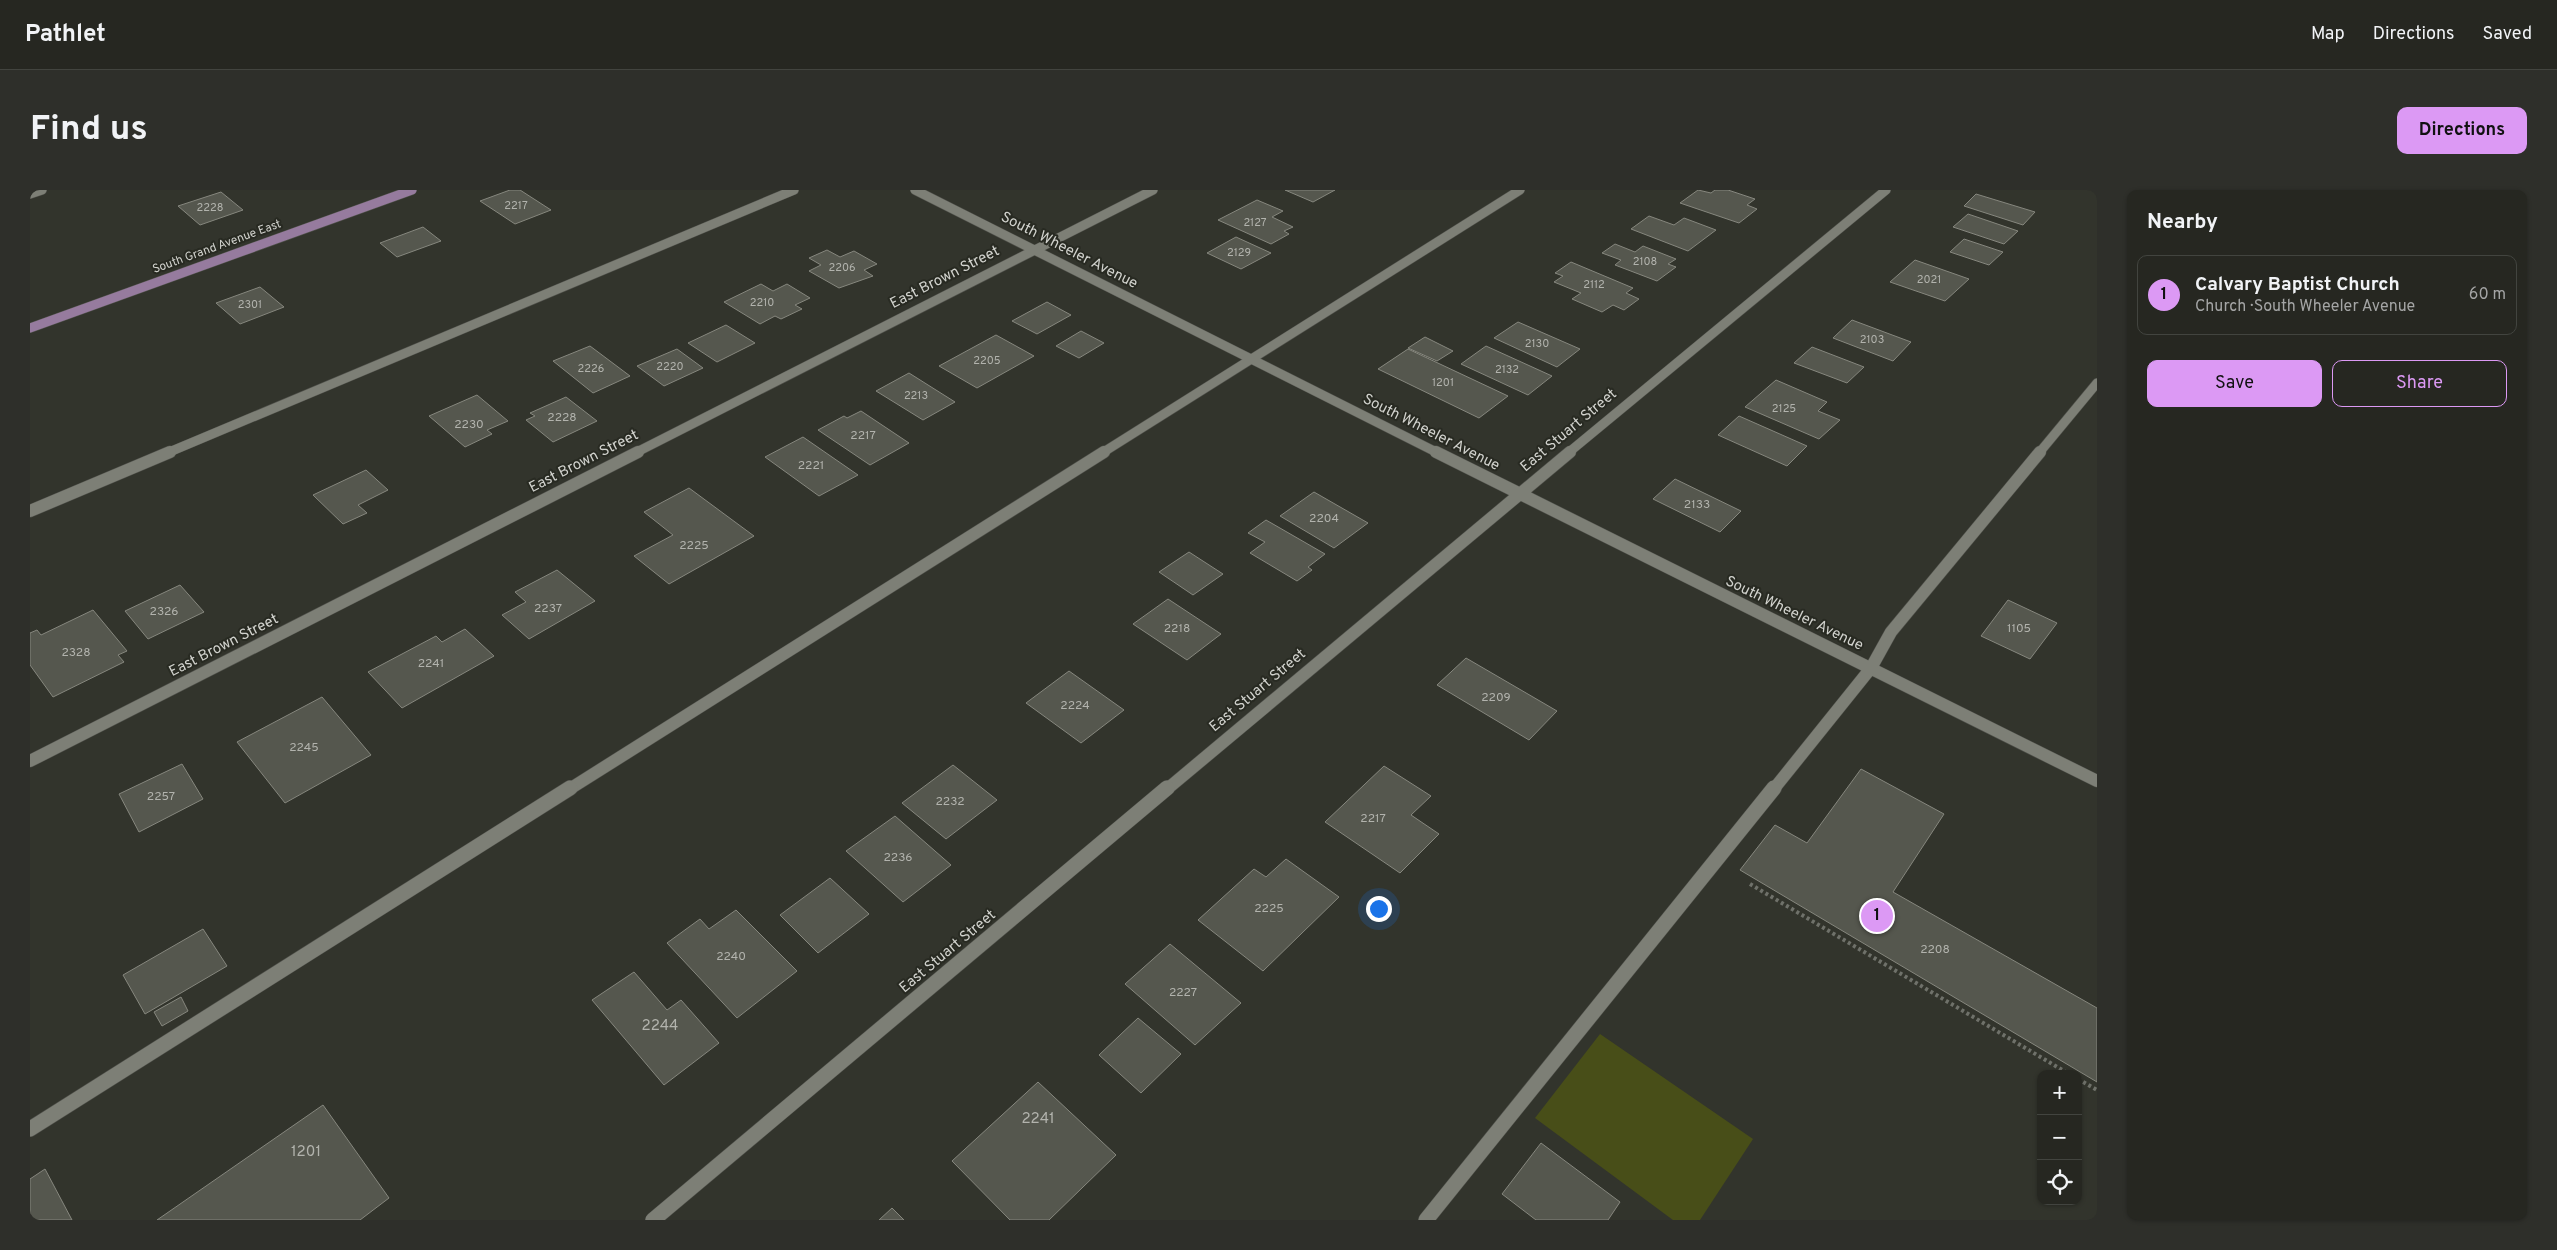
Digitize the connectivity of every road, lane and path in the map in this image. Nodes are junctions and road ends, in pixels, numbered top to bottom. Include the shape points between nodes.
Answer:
1 (42, 190) edge
2 (412, 190) edge
3 (794, 190) edge
4 (914, 190) edge
5 (1153, 190) edge
6 (1520, 190) edge
7 (1886, 190) edge
8 (30, 194) edge
9 (1033, 250) junction
10 (30, 328) edge
11 (1252, 360) junction
12 (2097, 383) edge
13 (1519, 494) junction
14 (30, 511) edge
15 (1871, 668) junction
16 (30, 761) edge
17 (2097, 781) edge
18 (1750, 884) dead end
19 (2062, 1070) edge
20 (2082, 1081) edge
21 (2097, 1090) edge
22 (30, 1129) edge
23 (653, 1220) edge
24 (1426, 1220) edge

1 - 8 street
2 - 10 main road, South Grand Avenue East
3 - 14 street
4 - 9 street, South Wheeler Avenue
5 - 9 street, East Brown Street
6 - 11 street
7 - 13 street, East Stuart Street
9 - 11 street, South Wheeler Avenue
9 - 16 street, East Brown Street
11 - 13 street, South Wheeler Avenue
11 - 22 street
12 - 15 street via 1891,632
13 - 15 street, South Wheeler Avenue
13 - 23 street, East Stuart Street
15 - 17 street, South Wheeler Avenue
15 - 24 street
18 - 19 path
20 - 21 path

